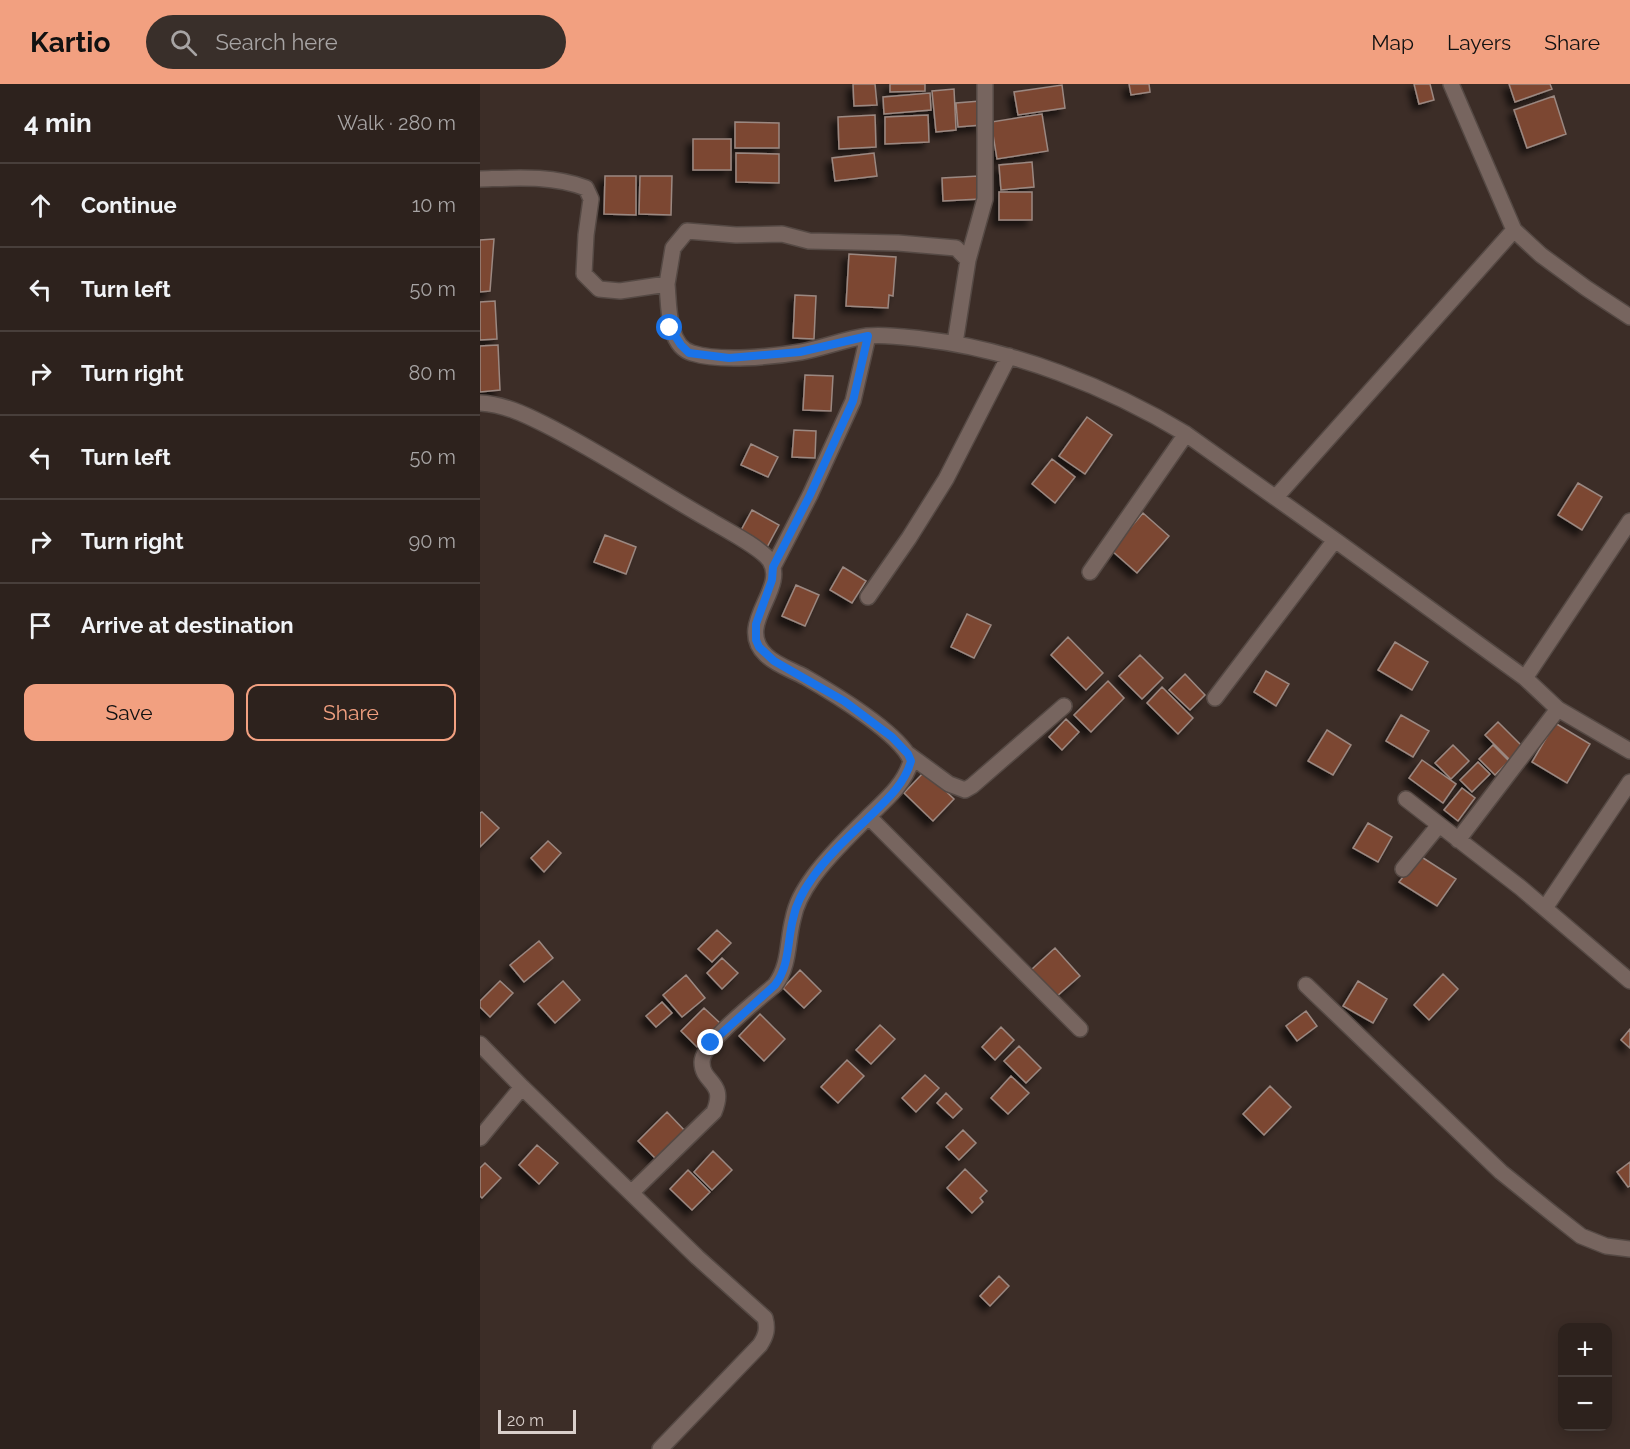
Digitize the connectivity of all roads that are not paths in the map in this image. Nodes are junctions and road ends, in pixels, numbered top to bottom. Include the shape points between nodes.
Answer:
1 (985, 84) edge
2 (1451, 84) edge
3 (480, 179) edge
4 (1514, 230) junction
5 (968, 260) junction
6 (667, 284) junction
7 (1630, 317) edge
8 (868, 336) junction
9 (955, 343) junction
10 (1009, 356) junction
11 (480, 403) edge
12 (1186, 434) junction
13 (1276, 497) junction
14 (1630, 521) edge
15 (1335, 540) junction
16 (773, 567) junction
17 (1090, 572) dead end
18 (868, 597) dead end
19 (1525, 678) junction
20 (1215, 698) dead end
21 (1064, 706) dead end
22 (1558, 709) junction
23 (1630, 751) edge
24 (908, 754) junction
25 (1630, 782) edge
26 (1406, 799) dead end
27 (869, 817) junction
28 (1439, 825) junction
29 (1458, 840) junction
30 (1403, 869) dead end
31 (1545, 908) junction
32 (1630, 981) edge
33 (1306, 985) dead end
34 (1080, 1029) dead end
35 (480, 1044) edge
36 (522, 1087) junction
37 (480, 1138) edge
38 (631, 1193) junction
39 (1630, 1249) edge
40 (660, 1449) edge

1 - 5 street via 985,200
2 - 4 street
3 - 6 street via 545,178 586,188 591,199 584,274 599,289 620,291
4 - 7 street via 1541,255
4 - 13 street
5 - 6 street via 956,248 687,231 673,248
5 - 9 street
6 - 8 street via 670,328 689,353 729,358 800,352
8 - 9 street
8 - 16 street via 853,401
9 - 10 street
10 - 12 street via 1152,413
10 - 18 street via 945,479
11 - 16 street via 504,406 566,436 740,540 769,559
12 - 13 street
12 - 17 street
13 - 15 street
14 - 19 street
15 - 19 street
15 - 20 street
16 - 24 street via 756,624 759,647 774,661 844,701
19 - 22 street
21 - 24 street via 965,790 949,784
22 - 23 street
22 - 29 street
24 - 27 street via 911,761 903,780
25 - 31 street
26 - 28 street
27 - 34 street
27 - 38 street via 824,862 800,896 785,967 775,985 704,1052 706,1074 719,1093 714,1112
28 - 29 street
28 - 30 street
29 - 31 street
31 - 32 street
33 - 39 street via 1501,1172 1581,1236 1606,1246
35 - 36 street
36 - 37 street
36 - 38 street
38 - 40 street via 755,1308 767,1326 760,1345

